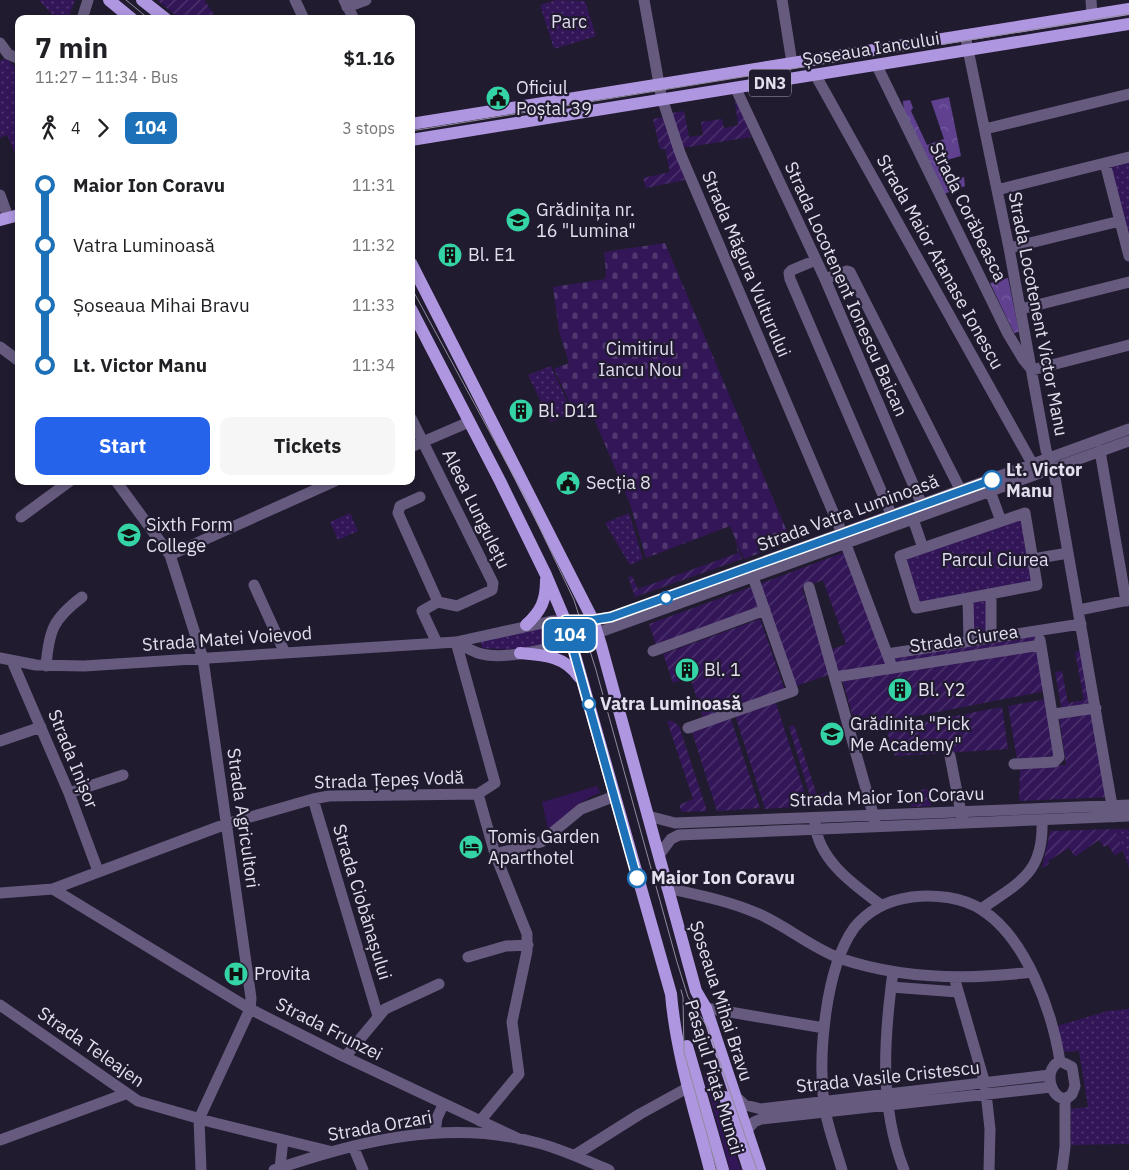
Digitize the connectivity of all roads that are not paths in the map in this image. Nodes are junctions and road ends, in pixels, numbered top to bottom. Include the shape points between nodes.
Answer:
1 (88, 0) edge
2 (109, 0) edge
3 (142, 0) edge
4 (294, 0) edge
5 (366, 0) edge
6 (644, 0) edge
7 (782, 0) edge
8 (1091, 0) edge
9 (346, 4) edge
10 (1129, 9) edge
11 (83, 15) edge
12 (127, 15) edge
13 (161, 15) edge
14 (302, 15) edge
15 (1092, 15) junction
16 (1129, 24) edge
17 (966, 35) junction
18 (0, 43) edge
19 (968, 51) junction
20 (15, 57) edge
21 (792, 63) junction
22 (877, 66) junction
23 (816, 76) junction
24 (658, 85) junction
25 (736, 89) junction
26 (1129, 94) edge
27 (662, 101) junction
28 (415, 123) edge
29 (985, 129) junction
30 (415, 139) edge
31 (1129, 157) edge
32 (1105, 163) junction
33 (997, 190) junction
34 (0, 195) edge
35 (9, 217) edge
36 (1120, 221) junction
37 (1010, 248) junction
38 (1129, 256) edge
39 (816, 260) junction
40 (415, 269) edge
41 (825, 279) junction
42 (1129, 282) edge
43 (1021, 309) junction
44 (415, 317) edge
45 (1129, 345) edge
46 (0, 347) edge
47 (15, 358) edge
48 (1032, 370) junction
49 (469, 422) junction
50 (415, 426) edge
51 (1129, 429) edge
52 (1129, 441) edge
53 (423, 442) junction
54 (415, 445) edge
55 (1100, 451) junction
56 (1051, 464) junction
57 (1032, 465) junction
58 (65, 485) edge
59 (119, 485) edge
60 (323, 485) edge
61 (961, 491) junction
62 (990, 491) junction
63 (420, 496) dead end
64 (922, 505) junction
65 (892, 516) junction
66 (21, 517) dead end
67 (913, 519) junction
68 (1001, 521) junction
69 (844, 539) junction
70 (923, 548) junction
71 (1068, 553) junction
72 (170, 556) junction
73 (1032, 559) junction
74 (546, 575) junction
75 (754, 577) junction
76 (254, 585) dead end
77 (809, 587) dead end
78 (991, 595) junction
79 (82, 597) dead end
80 (968, 599) junction
81 (1127, 601) edge
82 (438, 602) junction
83 (765, 610) junction
84 (1079, 610) junction
85 (571, 620) junction
86 (593, 620) junction
87 (1081, 624) junction
88 (526, 625) junction
89 (1038, 631) junction
90 (598, 634) junction
91 (991, 638) junction
92 (577, 640) junction
93 (969, 641) junction
94 (456, 642) junction
95 (437, 644) junction
96 (1041, 646) junction
97 (653, 651) dead end
98 (285, 653) junction
99 (520, 653) junction
100 (887, 654) junction
101 (0, 658) edge
102 (203, 659) junction
103 (12, 661) junction
104 (46, 666) junction
105 (892, 667) junction
106 (835, 677) junction
107 (584, 684) junction
108 (1096, 708) junction
109 (1054, 714) junction
110 (41, 727) junction
111 (688, 728) dead end
112 (0, 741) edge
113 (950, 756) dead end
114 (1014, 764) dead end
115 (123, 774) dead end
116 (69, 793) junction
117 (478, 794) junction
118 (615, 796) junction
119 (313, 799) junction
120 (1129, 805) edge
121 (1114, 811) junction
122 (648, 816) junction
123 (1129, 816) edge
124 (962, 817) junction
125 (1042, 820) junction
126 (875, 821) junction
127 (815, 823) junction
128 (226, 824) junction
129 (495, 854) junction
130 (659, 855) junction
131 (98, 872) junction
132 (667, 888) junction
133 (54, 890) junction
134 (13, 893) junction
135 (0, 894) edge
136 (0, 902) edge
137 (881, 905) junction
138 (981, 909) junction
139 (528, 945) junction
140 (468, 957) dead end
141 (838, 957) junction
142 (893, 972) junction
143 (1032, 972) junction
144 (954, 977) junction
145 (439, 984) dead end
146 (891, 987) junction
147 (696, 991) junction
148 (958, 992) junction
149 (671, 994) junction
150 (0, 1005) edge
151 (706, 1008) junction
152 (250, 1009) junction
153 (378, 1016) junction
154 (824, 1028) junction
155 (345, 1057) junction
156 (1060, 1061) junction
157 (1051, 1081) junction
158 (689, 1087) junction
159 (986, 1089) junction
160 (125, 1094) junction
161 (734, 1095) junction
162 (1065, 1099) junction
163 (887, 1100) junction
164 (444, 1105) junction
165 (825, 1107) junction
166 (199, 1119) junction
167 (480, 1121) junction
168 (746, 1131) junction
169 (435, 1132) junction
170 (519, 1138) junction
171 (0, 1140) edge
172 (283, 1140) junction
173 (353, 1146) junction
174 (329, 1151) junction
175 (575, 1156) junction
176 (277, 1169) edge
177 (201, 1170) edge
178 (363, 1170) edge
179 (609, 1170) edge
180 (710, 1170) edge
181 (723, 1170) edge
182 (749, 1170) edge
183 (760, 1170) edge
184 (842, 1170) edge
185 (904, 1170) edge
186 (989, 1170) edge
187 (1062, 1170) edge

1 - 11 street
2 - 12 main road
3 - 13 main road
4 - 14 street
5 - 9 street
6 - 24 street, Strada Măgura Vulturului
7 - 21 street
8 - 15 street
10 - 15 main road, Șoseaua Iancului / DN3
15 - 17 main road, Șoseaua Iancului / DN3
16 - 19 main road, Șoseaua Iancului / DN3
17 - 19 street, Strada Locotenent Victor Manu
17 - 21 main road, Șoseaua Iancului / DN3
18 - 20 street
19 - 22 main road, Șoseaua Iancului / DN3
19 - 29 street, Strada Locotenent Victor Manu
21 - 24 main road, Șoseaua Iancului / DN3
22 - 23 main road, Șoseaua Iancului / DN3
22 - 48 street, Strada Corăbeasca via 1008,334
23 - 25 main road, Șoseaua Iancului / DN3
23 - 57 street, Strada Maior Atanase Ionescu
24 - 27 street, Strada Măgura Vulturului
24 - 28 main road, Șoseaua Iancului / DN3
25 - 27 main road, Șoseaua Iancului / DN3
25 - 39 street, Strada Locotenent Ionescu Baican
26 - 29 street
27 - 30 main road, Șoseaua Iancului / DN3
27 - 69 street, Strada Măgura Vulturului via 692,183
29 - 33 street, Strada Locotenent Victor Manu
31 - 32 street
32 - 33 street
32 - 36 street
33 - 37 street, Strada Locotenent Victor Manu
34 - 35 street
36 - 37 street
36 - 38 street
37 - 43 street, Strada Locotenent Victor Manu
39 - 41 street, Strada Locotenent Ionescu Baican
39 - 65 street via 792,270 790,279
40 - 86 main road, Șoseaua Mihai Bravu
41 - 61 street via 850,272
41 - 64 street, Strada Locotenent Ionescu Baican
42 - 43 street
43 - 48 street, Strada Locotenent Victor Manu
44 - 49 main road
45 - 48 street
46 - 47 street
48 - 56 street, Strada Locotenent Victor Manu
49 - 53 street
49 - 74 main road
50 - 53 street, Aleea Lungulețu
51 - 56 street, Strada Vatra Luminoasă
52 - 55 street, Strada Vatra Luminoasă
53 - 54 street
53 - 82 street, Aleea Lungulețu via 494,587 456,606
55 - 56 street, Strada Vatra Luminoasă
55 - 81 street
56 - 57 street, Strada Vatra Luminoasă
56 - 62 street, Strada Vatra Luminoasă
56 - 71 street, Strada Locotenent Victor Manu
57 - 61 street, Strada Vatra Luminoasă
58 - 66 street
59 - 72 street, Strada Agricultori
60 - 72 street
61 - 64 street, Strada Vatra Luminoasă
62 - 67 street, Strada Vatra Luminoasă
62 - 68 street
63 - 82 street via 400,506 398,513
64 - 65 street, Strada Vatra Luminoasă
65 - 69 street, Strada Vatra Luminoasă
67 - 69 street, Strada Vatra Luminoasă
67 - 70 street
68 - 70 street
68 - 73 street via 1025,513
69 - 75 street, Strada Vatra Luminoasă
69 - 86 street, Strada Vatra Luminoasă via 611,617
69 - 100 street, Strada Ciurea
70 - 80 street via 900,556 916,608
71 - 73 street
71 - 84 street, Strada Locotenent Victor Manu
72 - 102 street, Strada Agricultori
73 - 78 street via 1037,586
74 - 85 main road
74 - 88 main road via 545,601
75 - 83 street
75 - 90 street, Strada Vatra Luminoasă
76 - 98 street
77 - 106 street
78 - 80 street
78 - 91 street, Strada Ciurea
79 - 104 street via 66,609 51,628
80 - 93 street, Strada Ciurea
81 - 84 street
82 - 95 street via 424,609 422,614
83 - 97 street
83 - 111 street via 793,691
84 - 87 street, Strada Locotenent Victor Manu
85 - 86 street, Strada Vatra Luminoasă
85 - 88 street, Strada Matei Voievod
85 - 92 main road
86 - 90 main road, Șoseaua Mihai Bravu
87 - 89 street, Strada Ciurea
87 - 108 street, Strada Locotenent Victor Manu
88 - 94 street, Strada Matei Voievod
89 - 91 street, Strada Ciurea
89 - 96 street
90 - 92 street, Strada Vatra Luminoasă
90 - 122 main road, Șoseaua Mihai Bravu
91 - 93 street, Strada Ciurea
92 - 99 street, Strada Matei Voievod
92 - 107 main road
93 - 100 street, Strada Ciurea
94 - 95 street, Strada Matei Voievod
94 - 99 street, Strada Matei Voievod via 488,655
94 - 117 street, Strada Țepeș Vodă via 495,783
95 - 98 street, Strada Matei Voievod
96 - 105 street, Strada Ciurea
96 - 109 street
98 - 102 street, Strada Matei Voievod
99 - 107 main road via 561,659
100 - 105 street, Strada Ciurea
101 - 103 street, Strada Matei Voievod
102 - 104 street, Strada Matei Voievod
102 - 128 street, Strada Agricultori
103 - 104 street, Strada Matei Voievod
103 - 110 street, Strada Inișor
105 - 106 street, Strada Ciurea
106 - 126 street
107 - 118 main road
108 - 109 street
108 - 121 street, Strada Locotenent Victor Manu
109 - 114 street via 1059,757 1054,762
110 - 112 street
110 - 116 street, Strada Inișor
113 - 124 street
115 - 116 street
116 - 131 street, Strada Inișor
117 - 119 street, Strada Țepeș Vodă via 329,796
117 - 129 street
118 - 129 street via 581,809 541,842
118 - 149 main road
119 - 128 street, Strada Țepeș Vodă
119 - 153 street, Strada Ciobănașului
120 - 121 street, Strada Maior Ion Coravu
121 - 123 street, Strada Maior Ion Coravu
121 - 124 street, Strada Maior Ion Coravu
121 - 125 street, Strada Maior Ion Coravu
122 - 127 street, Strada Maior Ion Coravu via 675,824
122 - 130 main road, Șoseaua Mihai Bravu
124 - 125 street, Strada Maior Ion Coravu
124 - 126 street, Strada Maior Ion Coravu
125 - 138 street via 1041,842 1031,871
126 - 127 street, Strada Maior Ion Coravu
127 - 130 street, Strada Maior Ion Coravu via 679,835
127 - 137 street via 830,861
128 - 131 street, Strada Țepeș Vodă
128 - 152 street, Strada Agricultori
129 - 139 street via 525,928
130 - 132 main road, Șoseaua Mihai Bravu
131 - 133 street, Strada Țepeș Vodă
132 - 141 street via 744,908
132 - 147 main road, Șoseaua Mihai Bravu
133 - 134 street, Strada Țepeș Vodă
133 - 152 street, Strada Frunzei
134 - 135 street, Strada Țepeș Vodă
134 - 136 street
137 - 138 street via 902,898 935,896
137 - 141 street via 856,926
138 - 143 street via 1007,933
139 - 140 street via 506,946
139 - 167 street via 512,1017 519,1074
141 - 142 street
141 - 154 street
142 - 144 street
142 - 146 street
143 - 144 street
143 - 156 street via 1055,1031
144 - 148 street
145 - 153 street via 400,1000
146 - 148 street
146 - 163 street via 885,1033
147 - 151 main road, Șoseaua Mihai Bravu
147 - 182 main road, Pasajul Piața Muncii via 715,1065
148 - 159 street
149 - 158 main road via 672,1014
149 - 181 main road, Pasajul Piața Muncii
150 - 160 street, Strada Teleajen
151 - 154 street
151 - 161 main road, Șoseaua Mihai Bravu
152 - 155 street, Strada Frunzei
152 - 166 street, Strada Agricultori
153 - 155 street
154 - 165 street
155 - 164 street, Strada Frunzei
156 - 157 street via 1052,1067
156 - 162 street via 1072,1067 1075,1086
157 - 159 street, Strada Vasile Cristescu
157 - 162 street via 1056,1095
158 - 175 street
158 - 180 main road
159 - 163 street, Strada Vasile Cristescu
159 - 186 street via 990,1129
160 - 166 street, Strada Teleajen via 147,1105
160 - 171 street
161 - 165 street, Strada Vasile Cristescu via 745,1105 761,1109
161 - 168 main road, Șoseaua Mihai Bravu
162 - 187 street
163 - 165 street, Strada Vasile Cristescu
163 - 185 street
164 - 167 street, Strada Frunzei
164 - 169 street via 437,1118
165 - 168 street, Strada Vasile Cristescu via 761,1119
165 - 184 street
166 - 172 street, Strada Teleajen
166 - 177 street, Strada Agricultori
167 - 170 street, Strada Frunzei
168 - 183 main road, Șoseaua Mihai Bravu
169 - 170 street, Strada Orzari
169 - 173 street, Strada Orzari
170 - 175 street, Strada Orzari
172 - 174 street, Strada Teleajen
172 - 176 street
173 - 174 street, Strada Orzari
173 - 178 street
174 - 176 street, Strada Orzari
175 - 179 street, Strada Orzari

